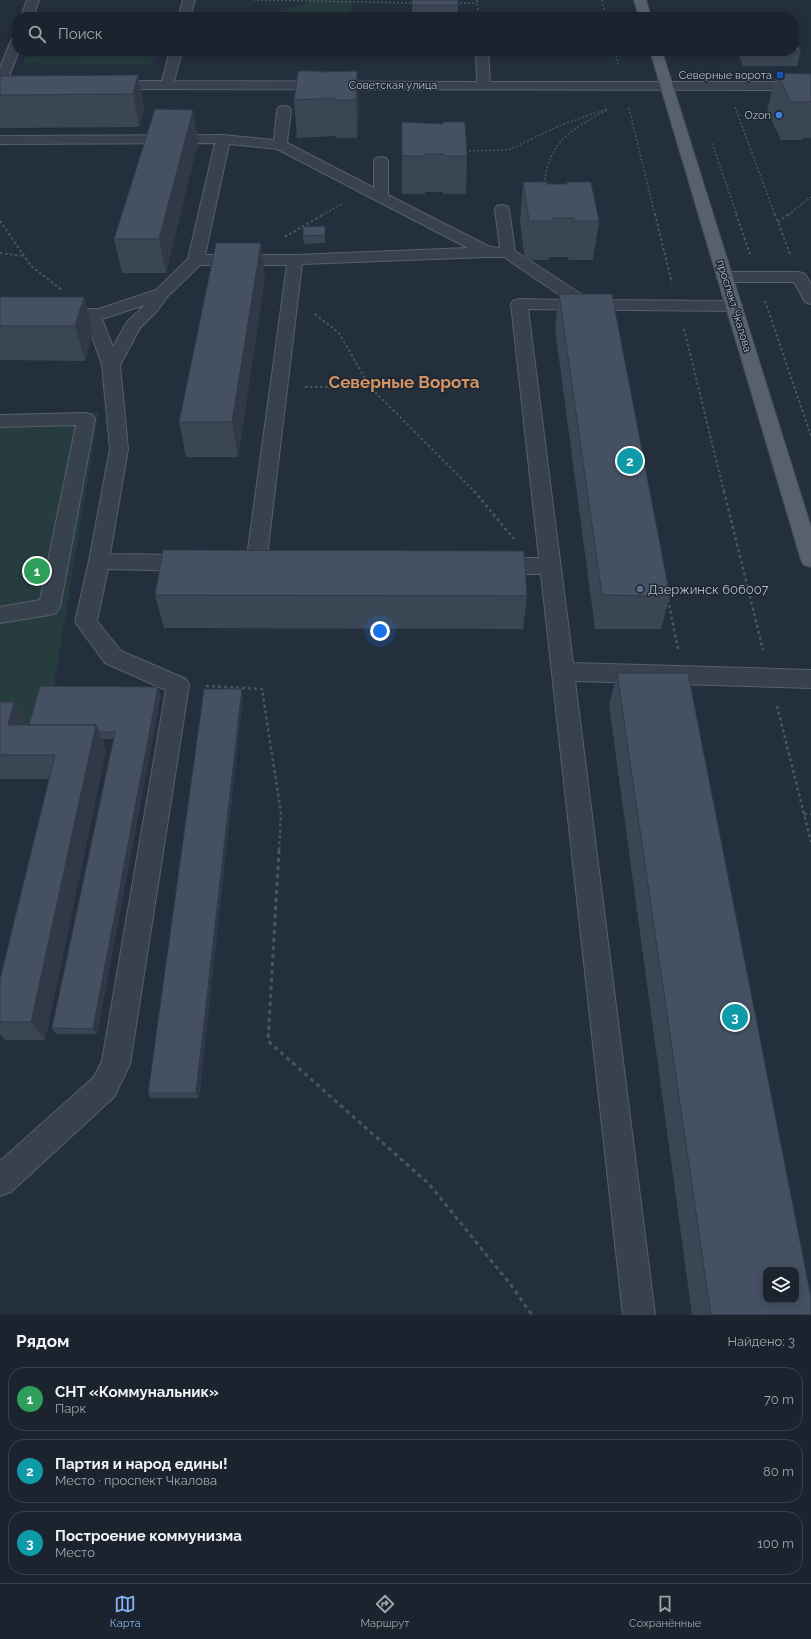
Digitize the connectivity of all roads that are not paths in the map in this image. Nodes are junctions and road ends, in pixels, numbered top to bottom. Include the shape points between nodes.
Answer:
1 (33, 0) edge
2 (188, 0) edge
3 (640, 0) edge
4 (28, 12) edge
5 (185, 12) edge
6 (644, 12) edge
7 (12, 54) edge
8 (175, 56) edge
9 (482, 56) edge
10 (658, 56) edge
11 (0, 84) edge
12 (16, 85) edge
13 (95, 85) edge
14 (167, 85) junction
15 (484, 86) junction
16 (667, 86) junction
17 (811, 86) edge
18 (284, 110) dead end
19 (223, 139) junction
20 (0, 140) edge
21 (280, 145) junction
22 (381, 161) dead end
23 (381, 197) junction
24 (502, 209) dead end
25 (487, 252) junction
26 (508, 253) junction
27 (196, 260) junction
28 (295, 260) junction
29 (725, 277) junction
30 (162, 293) junction
31 (811, 298) edge
32 (585, 304) junction
33 (734, 306) junction
34 (0, 314) edge
35 (92, 314) junction
36 (111, 365) junction
37 (0, 421) edge
38 (811, 560) edge
39 (99, 561) junction
40 (212, 563) edge
41 (234, 563) edge
42 (479, 566) edge
43 (543, 566) junction
44 (0, 615) edge
45 (563, 672) junction
46 (811, 679) edge
47 (0, 1181) edge
48 (639, 1315) edge

1 - 4 street
2 - 5 street
3 - 6 main road
7 - 11 street
8 - 14 street
9 - 15 street
10 - 16 main road, проспект Чкалова
11 - 12 street
13 - 14 street, Советская улица
14 - 15 street, Советская улица
15 - 16 street, Советская улица
16 - 17 street, Советская улица
16 - 29 main road, проспект Чкалова
18 - 21 street
19 - 20 street
19 - 21 street
19 - 27 street
21 - 23 street
22 - 23 street
23 - 25 street
24 - 26 street
25 - 26 street
25 - 28 street
26 - 32 street
27 - 28 street
27 - 30 street
28 - 41 street via 278,387 264,564
29 - 31 street via 799,277
29 - 33 main road, проспект Чкалова
30 - 35 street via 101,314
30 - 36 street via 133,326
32 - 33 street
32 - 43 street via 519,304
33 - 38 main road, проспект Чкалова
34 - 35 street
35 - 36 street
36 - 39 street via 119,450
37 - 44 street via 86,419 49,607
39 - 40 street
39 - 47 street via 86,622 113,656 178,684 116,1064 104,1087
42 - 43 street
43 - 45 street
45 - 46 street
45 - 48 street

